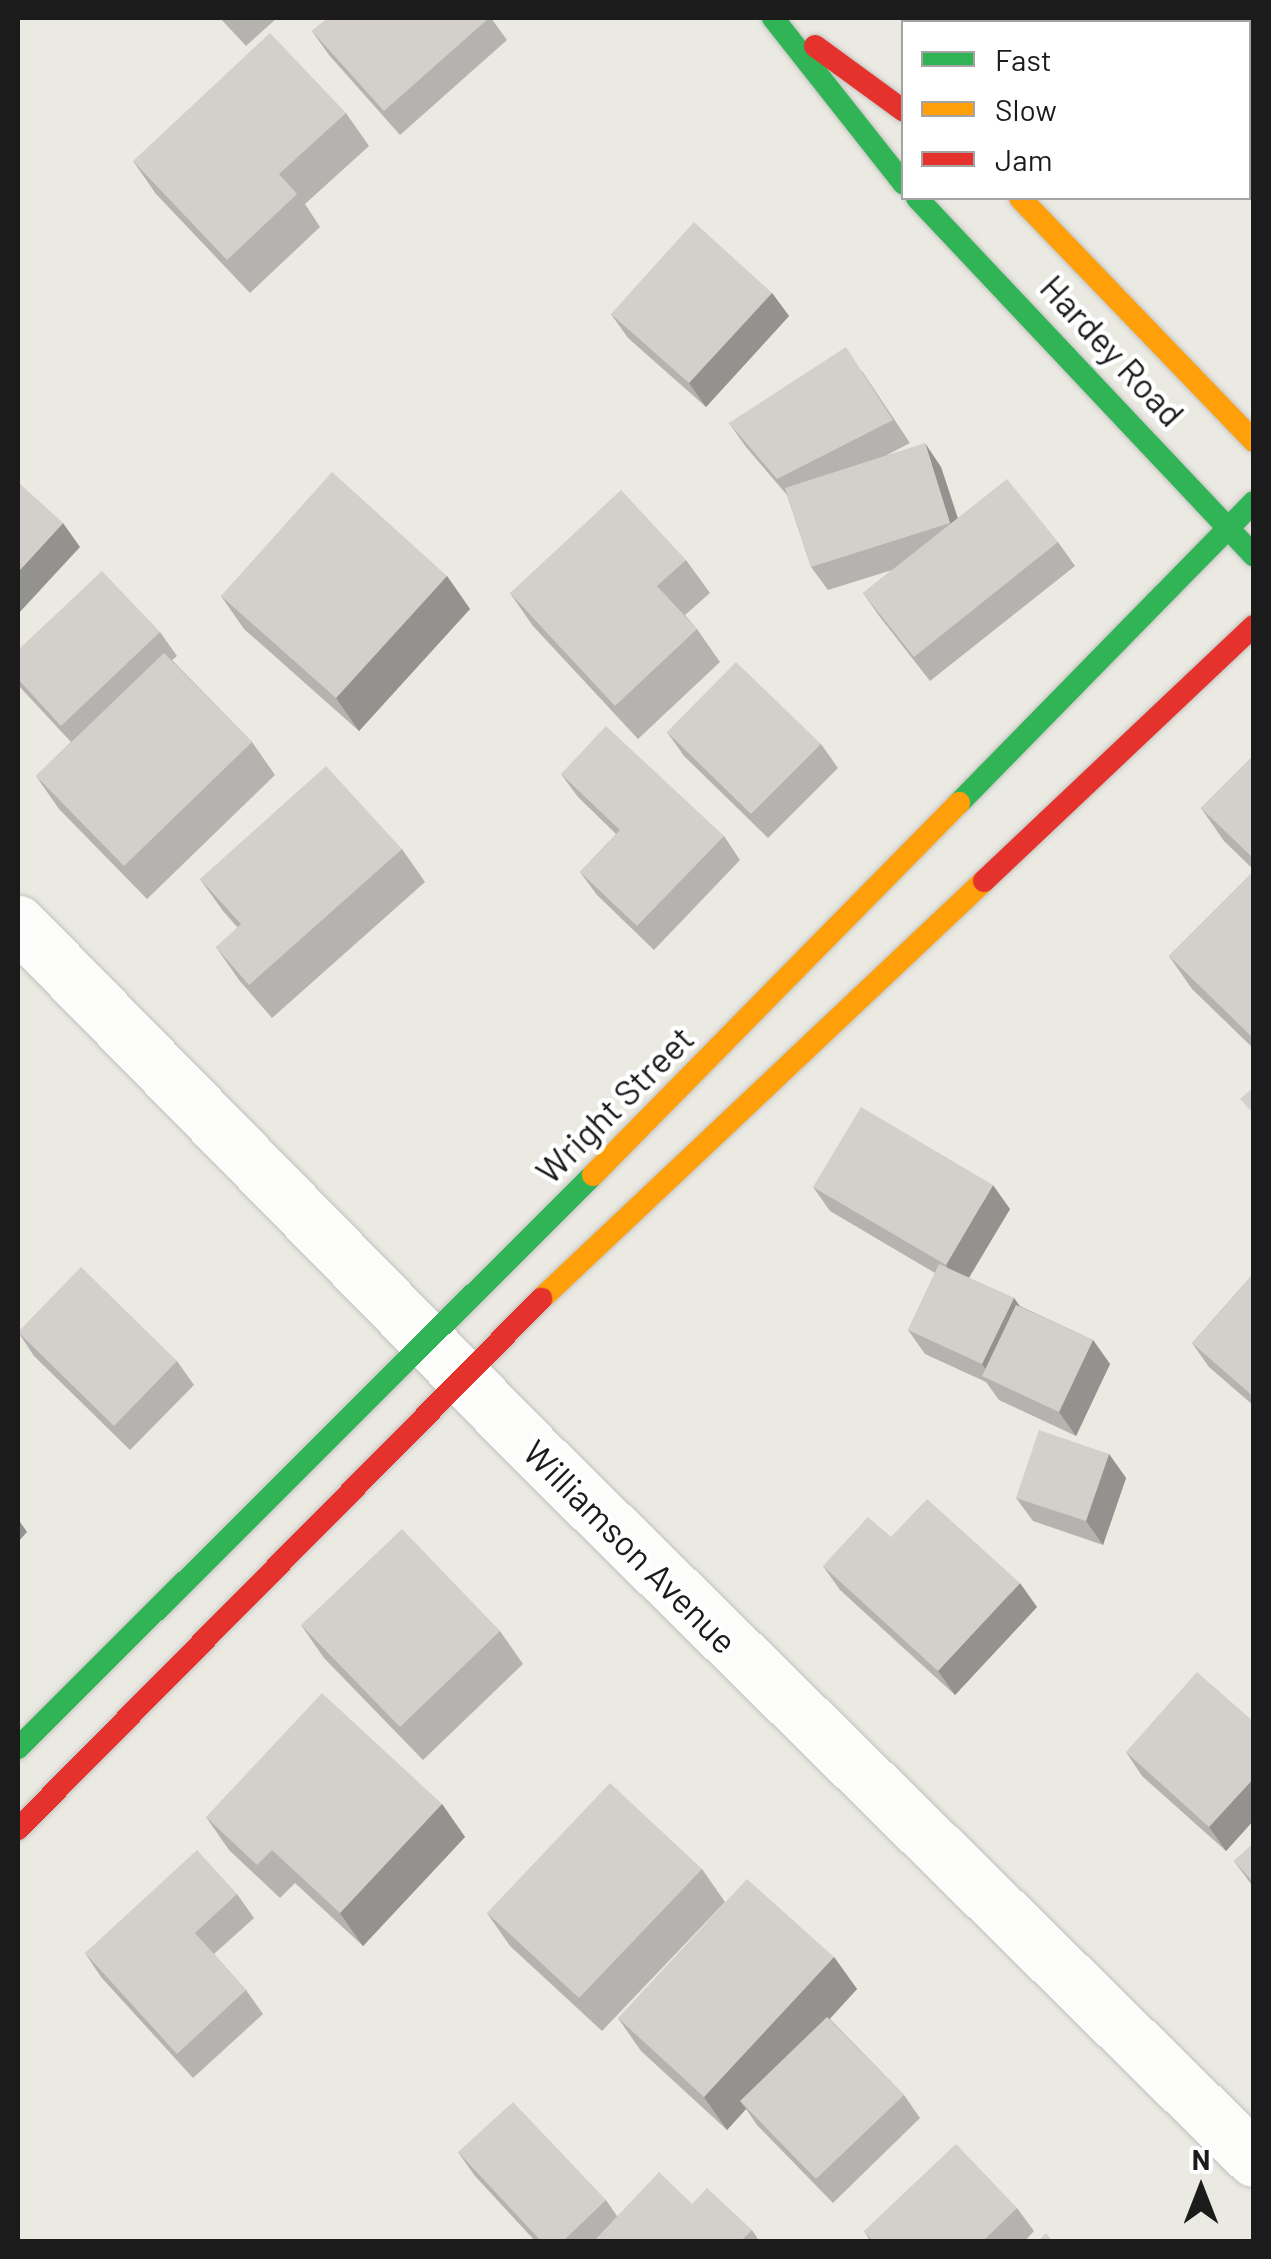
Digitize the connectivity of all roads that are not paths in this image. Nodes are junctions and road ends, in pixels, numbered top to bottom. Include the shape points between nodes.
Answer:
1 (775, 18) edge
2 (901, 108) edge
3 (901, 180) edge
4 (919, 200) edge
5 (1022, 200) edge
6 (1254, 441) edge
7 (1254, 502) edge
8 (1228, 528) junction
9 (1254, 554) edge
10 (1254, 626) edge
11 (18, 924) edge
12 (444, 1360) junction
13 (18, 1748) edge
14 (18, 1829) edge
15 (1254, 2159) edge

1 - 2 street
1 - 3 street
4 - 8 street, Hardey Road
5 - 6 street, Hardey Road
7 - 8 street, Wright Street
8 - 9 street, Hardey Road
8 - 12 street, Wright Street
10 - 12 street, Wright Street
11 - 12 street, Williamson Avenue
12 - 13 street, Wright Street
12 - 14 street, Wright Street
12 - 15 street, Williamson Avenue

